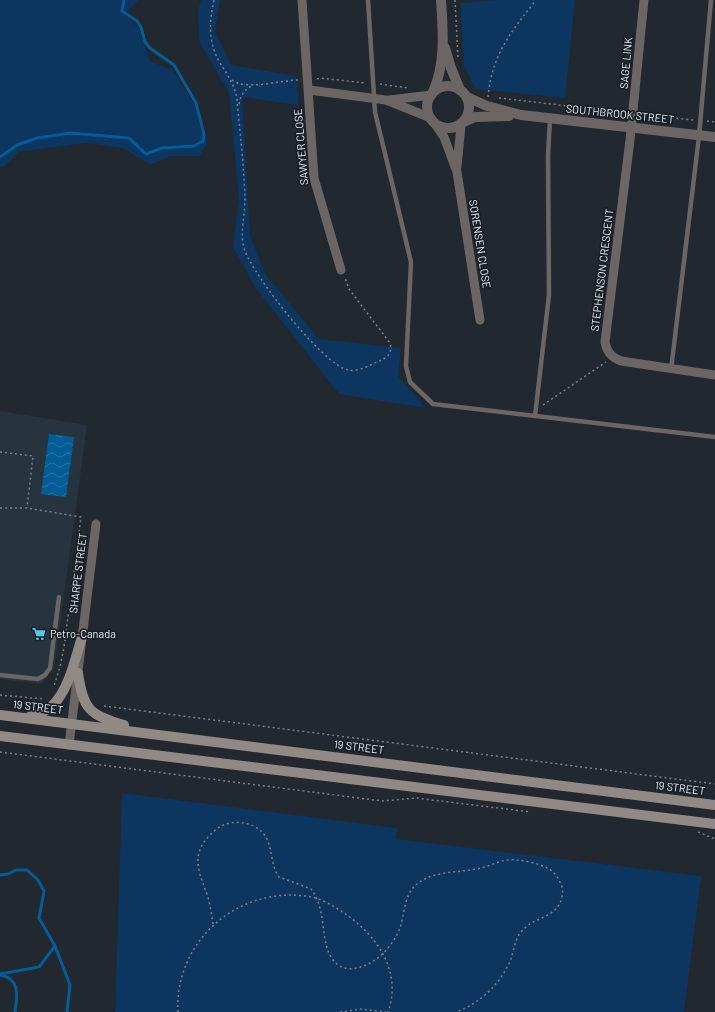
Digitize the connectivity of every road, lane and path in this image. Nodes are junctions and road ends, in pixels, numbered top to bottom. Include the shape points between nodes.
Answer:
1 (214, 0) edge
2 (302, 0) edge
3 (368, 0) edge
4 (441, 0) edge
5 (455, 0) edge
6 (536, 0) edge
7 (644, 0) edge
8 (711, 0) edge
9 (443, 41) junction
10 (459, 60) dead end
11 (230, 78) junction
12 (299, 80) dead end
13 (256, 85) junction
14 (309, 90) junction
15 (432, 94) junction
16 (464, 94) junction
17 (482, 95) dead end
18 (374, 98) junction
19 (496, 98) dead end
20 (386, 100) junction
21 (238, 107) junction
22 (521, 115) junction
23 (622, 115) dead end
24 (644, 117) dead end
25 (550, 118) junction
26 (700, 120) junction
27 (433, 121) junction
28 (715, 122) edge
29 (462, 123) junction
30 (632, 128) junction
31 (699, 136) junction
32 (715, 137) edge
33 (457, 172) junction
34 (341, 270) joint
35 (480, 320) dead end
36 (612, 357) junction
37 (671, 370) junction
38 (715, 375) edge
39 (536, 410) junction
40 (535, 416) junction
41 (715, 437) edge
42 (0, 452) edge
43 (0, 508) edge
44 (27, 508) junction
45 (96, 524) dead end
46 (59, 597) dead end
47 (82, 637) junction
48 (78, 673) junction
49 (0, 675) edge
50 (54, 687) dead end
51 (0, 695) edge
52 (46, 699) dead end
53 (103, 706) dead end
54 (0, 715) edge
55 (27, 718) junction
56 (72, 724) junction
57 (151, 733) junction
58 (0, 736) edge
59 (69, 745) junction
60 (0, 752) edge
61 (57, 755) dead end
62 (57, 759) junction
63 (715, 784) edge
64 (715, 805) edge
65 (534, 812) dead end
66 (715, 825) edge
67 (698, 832) dead end
68 (715, 839) edge
69 (317, 899) junction
70 (214, 924) junction
71 (383, 953) junction
72 (178, 1012) edge
73 (340, 1012) edge
74 (387, 1012) edge
75 (456, 1012) edge

1 - 11 path via 210,21 211,41 220,63
2 - 14 street, SAWYER CLOSE
3 - 18 lane
4 - 9 street
5 - 10 path
6 - 17 path via 499,51 490,77 488,97
7 - 30 street, SAGE LINK
8 - 26 lane
9 - 15 street via 441,69
9 - 16 street via 451,68
11 - 13 path via 238,83
11 - 21 path
12 - 13 path
13 - 21 path via 248,87 243,92
14 - 18 street
14 - 34 street, SAWYER CLOSE via 314,178
15 - 16 street via 443,87 453,87
15 - 20 street
15 - 27 street via 427,104
16 - 22 street, SOUTHBROOK STREET via 487,106
16 - 29 street via 469,110
18 - 20 street
18 - 40 lane via 375,112 411,262 406,366 410,382 433,404
19 - 23 path via 620,112
20 - 27 street
21 - 34 path via 245,200 243,243 246,254 255,271 312,344 341,367 357,370 382,360 392,349 349,289
22 - 25 street, SOUTHBROOK STREET
22 - 29 street, SOUTHBROOK STREET via 475,117
24 - 26 path via 646,115
25 - 30 street, SOUTHBROOK STREET
25 - 39 lane via 549,295
26 - 28 path
26 - 31 lane
27 - 29 street via 449,128
27 - 33 street, SORENSEN CLOSE via 444,137
29 - 33 street, SORENSEN CLOSE
30 - 31 street, SOUTHBROOK STREET
30 - 36 street, STEPHENSON CRESCENT via 605,342
31 - 32 street, SOUTHBROOK STREET
31 - 37 lane
33 - 35 street, SORENSEN CLOSE
36 - 37 street
36 - 39 path
37 - 38 street
39 - 40 lane
40 - 41 lane
42 - 44 path via 33,456
43 - 44 path
44 - 50 path via 81,517 64,647
45 - 47 street, SHARPE STREET
46 - 49 lane via 50,668 45,675 38,679
47 - 48 street, SHARPE STREET
47 - 55 main road via 60,696 45,711
48 - 56 street, SHARPE STREET
48 - 57 main road via 83,699 90,710 107,720
51 - 52 path
53 - 63 path
54 - 55 main road, 19 STREET
55 - 56 main road, 19 STREET
56 - 57 main road, 19 STREET
56 - 59 street, SHARPE STREET
57 - 64 main road, 19 STREET
58 - 59 main road
59 - 66 main road
60 - 62 path
61 - 62 path
62 - 65 path via 382,801 416,798
67 - 68 path
69 - 70 path via 292,895 267,898 236,908
69 - 70 path via 307,886 279,877 266,837 258,828 239,822 226,824 207,838 198,857 200,876
69 - 71 path via 350,917 366,931
69 - 71 path via 322,912 329,953 337,964 348,969 362,967
70 - 72 path via 194,947 184,969 179,990
71 - 74 path via 392,984
71 - 75 path via 395,938 413,888 430,876 479,868 508,860 536,864 550,870 562,887 559,906 554,912 522,930 506,970 488,993 477,1002
73 - 74 path via 361,1009

